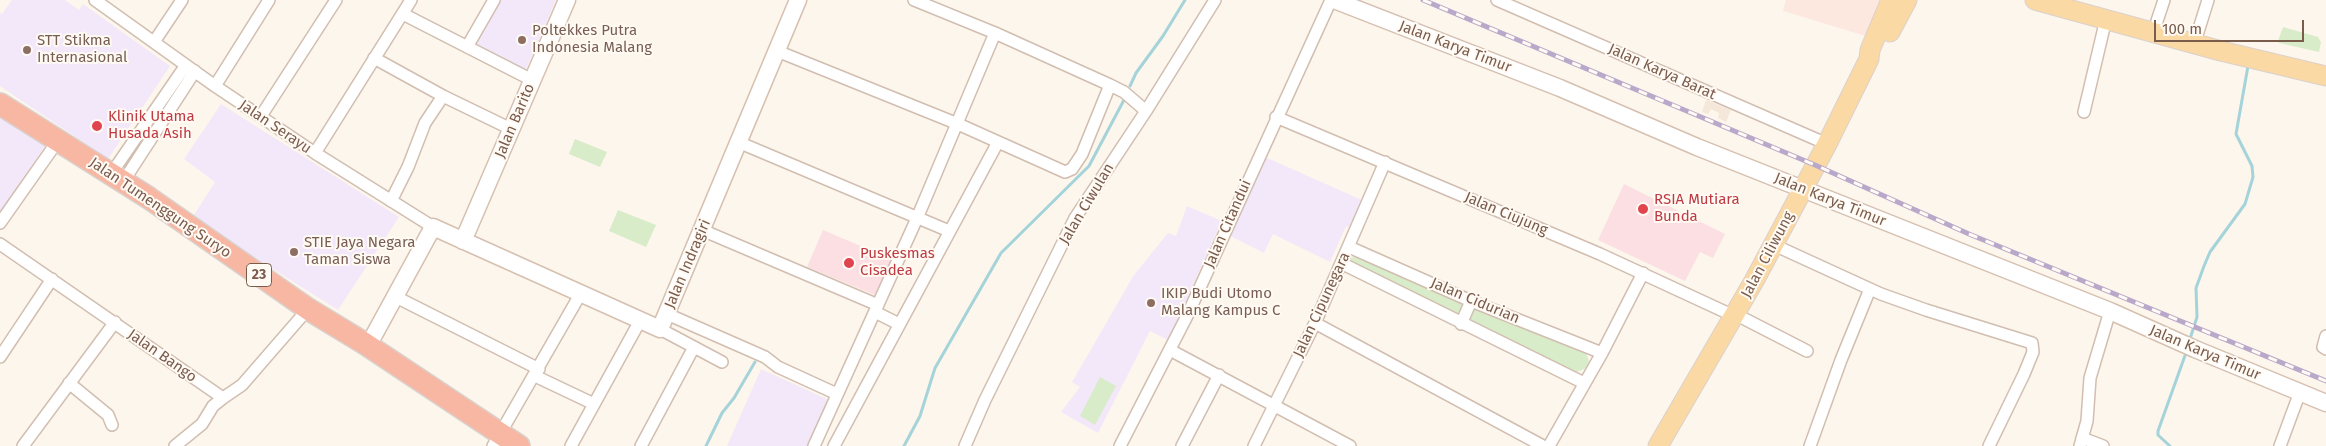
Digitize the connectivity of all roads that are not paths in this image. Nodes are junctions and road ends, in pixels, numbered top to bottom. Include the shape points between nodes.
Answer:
1 (96, 0) edge
2 (182, 0) edge
3 (269, 0) edge
4 (336, 0) edge
5 (412, 0) edge
6 (494, 0) edge
7 (567, 0) edge
8 (798, 0) edge
9 (914, 0) edge
10 (1215, 0) edge
11 (1332, 0) edge
12 (1498, 0) edge
13 (1891, 0) edge
14 (1907, 0) edge
15 (2035, 0) edge
16 (2078, 0) edge
17 (2164, 0) edge
18 (2208, 0) edge
19 (403, 14) junction
20 (2106, 19) junction
21 (2157, 21) junction
22 (2198, 32) junction
23 (995, 33) junction
24 (154, 42) junction
25 (468, 47) junction
26 (777, 51) junction
27 (374, 58) junction
28 (1869, 59) junction
29 (2326, 65) edge
30 (190, 68) junction
31 (2326, 76) edge
32 (532, 80) junction
33 (1110, 85) junction
34 (215, 86) junction
35 (443, 96) junction
36 (0, 104) edge
37 (1146, 111) junction
38 (2084, 112) dead end
39 (261, 116) junction
40 (1276, 117) junction
41 (958, 124) junction
42 (511, 129) junction
43 (57, 142) junction
44 (738, 142) junction
45 (998, 142) junction
46 (1827, 144) junction
47 (315, 154) junction
48 (1385, 162) junction
49 (117, 178) junction
50 (1802, 190) junction
51 (391, 201) junction
52 (918, 216) junction
53 (0, 223) edge
54 (433, 227) junction
55 (702, 230) junction
56 (949, 231) junction
57 (463, 241) junction
58 (0, 244) edge
59 (1774, 244) junction
60 (1349, 247) junction
61 (1341, 263) junction
62 (1643, 273) junction
63 (52, 279) junction
64 (1870, 289) junction
65 (581, 293) junction
66 (396, 297) junction
67 (1471, 301) junction
68 (308, 309) junction
69 (876, 309) junction
70 (2110, 311) junction
71 (667, 314) junction
72 (1734, 315) junction
73 (641, 319) junction
74 (115, 322) junction
75 (1315, 322) junction
76 (898, 324) junction
77 (1461, 324) junction
78 (660, 329) junction
79 (368, 346) junction
80 (694, 347) junction
81 (1170, 350) junction
82 (1807, 351) dead end
83 (1602, 353) junction
84 (0, 357) edge
85 (722, 362) dead end
86 (537, 372) junction
87 (1219, 375) junction
88 (68, 383) junction
89 (1584, 384) junction
90 (2300, 392) junction
91 (837, 394) junction
92 (223, 398) junction
93 (2326, 403) edge
94 (594, 404) junction
95 (1276, 405) junction
96 (112, 425) dead end
97 (497, 439) edge
98 (2081, 442) edge
99 (23, 446) edge
100 (175, 446) edge
101 (518, 446) edge
102 (571, 446) edge
103 (641, 446) edge
104 (814, 446) edge
105 (834, 446) edge
106 (965, 446) edge
107 (1120, 446) edge
108 (1182, 446) edge
109 (1254, 446) edge
110 (1350, 446) edge
111 (1543, 446) edge
112 (1549, 446) edge
113 (1658, 446) edge
114 (1810, 446) edge
115 (1989, 446) edge
116 (2104, 446) edge
117 (2280, 446) edge

1 - 24 street, Jalan Serayu
2 - 24 street
3 - 34 street
4 - 39 street
5 - 19 street
6 - 25 street
7 - 32 street, Jalan Barito
8 - 26 street, Jalan Indragiri
9 - 23 street
10 - 37 street, Jalan Ciwulan
11 - 40 street, Jalan Citandui
11 - 50 street, Jalan Karya Timur via 1560,88
12 - 46 street, Jalan Karya Barat
13 - 28 main road, Jalan Ciliwung
14 - 28 main road, Jalan Ciliwung via 1877,56
15 - 20 main road
16 - 21 main road
17 - 21 street
18 - 22 street
19 - 25 street
19 - 27 street
20 - 31 main road
20 - 38 street
21 - 22 main road
22 - 29 main road
23 - 33 street
23 - 41 street
24 - 30 street, Jalan Serayu
25 - 32 street
26 - 41 street
26 - 44 street, Jalan Indragiri
27 - 35 street
27 - 47 street
28 - 46 main road, Jalan Ciliwung
30 - 34 street, Jalan Serayu
30 - 49 street
32 - 42 street, Jalan Barito
33 - 37 street via 1124,92
33 - 45 street via 1082,154 1072,169 1060,171
34 - 39 street, Jalan Serayu
35 - 42 street
35 - 51 street via 425,123
36 - 43 highway, Jalan Tumenggung Suryo / 23
37 - 106 street, Jalan Ciwulan via 1075,218
39 - 47 street, Jalan Serayu
40 - 48 street, Jalan Ciujung
40 - 81 street, Jalan Citandui
41 - 45 street
41 - 52 street
42 - 57 street, Jalan Barito
43 - 49 highway, Jalan Tumenggung Suryo / 23
43 - 53 street
44 - 52 street
44 - 55 street, Jalan Indragiri
45 - 56 street
46 - 50 main road, Jalan Ciliwung
47 - 51 street, Jalan Serayu
48 - 60 street, Jalan Cipunegara
48 - 62 street, Jalan Ciujung
49 - 68 highway, Jalan Tumenggung Suryo / 23
50 - 59 main road, Jalan Ciliwung
50 - 70 street, Jalan Karya Timur
51 - 54 street, Jalan Serayu
52 - 56 street
52 - 69 street
54 - 57 street, Jalan Serayu
54 - 66 street
55 - 69 street
55 - 71 street, Jalan Indragiri
56 - 76 street
57 - 65 street, Jalan Indragiri
58 - 63 street, Jalan Bango
59 - 64 street
59 - 72 main road, Jalan Ciliwung
60 - 61 street, Jalan Cipunegara
60 - 67 street, Jalan Cidurian
61 - 75 street, Jalan Cipunegara
61 - 77 street, Jalan Cidurian
62 - 72 street, Jalan Ciujung
62 - 83 street
63 - 74 street, Jalan Bango
63 - 84 street
64 - 114 street
64 - 115 street via 2032,343 2033,352 2024,374
65 - 73 street, Jalan Indragiri
65 - 86 street
66 - 79 street
66 - 86 street
67 - 77 street
67 - 83 street, Jalan Cidurian
68 - 79 highway, Jalan Tumenggung Suryo / 23
68 - 92 street via 242,385
69 - 76 street
69 - 91 street
70 - 90 street, Jalan Karya Timur
70 - 98 street via 2090,378 2087,421
71 - 78 street, Jalan Indragiri
71 - 91 street via 765,357 778,367
72 - 82 street, Jalan Ciujung
72 - 113 main road, Jalan Ciliwung
73 - 78 street, Jalan Indragiri
73 - 94 street
74 - 88 street
74 - 92 street, Jalan Bango
75 - 95 street, Jalan Cipunegara
75 - 111 street
76 - 105 street
77 - 89 street, Jalan Cidurian
78 - 80 street
79 - 97 highway, Jalan Tumenggung Suryo / 23
80 - 85 street
80 - 103 street
81 - 87 street
81 - 107 street, Jalan Citandui
83 - 89 street
86 - 94 street
86 - 97 street
87 - 95 street
87 - 108 street
88 - 96 street via 108,415
88 - 99 street
89 - 112 street
90 - 93 street, Jalan Karya Timur
90 - 117 street
91 - 104 street
92 - 100 street via 213,406 202,424
94 - 102 street
95 - 109 street, Jalan Cipunegara
95 - 110 street
97 - 101 highway, Jalan Tumenggung Suryo / 23
98 - 116 street

